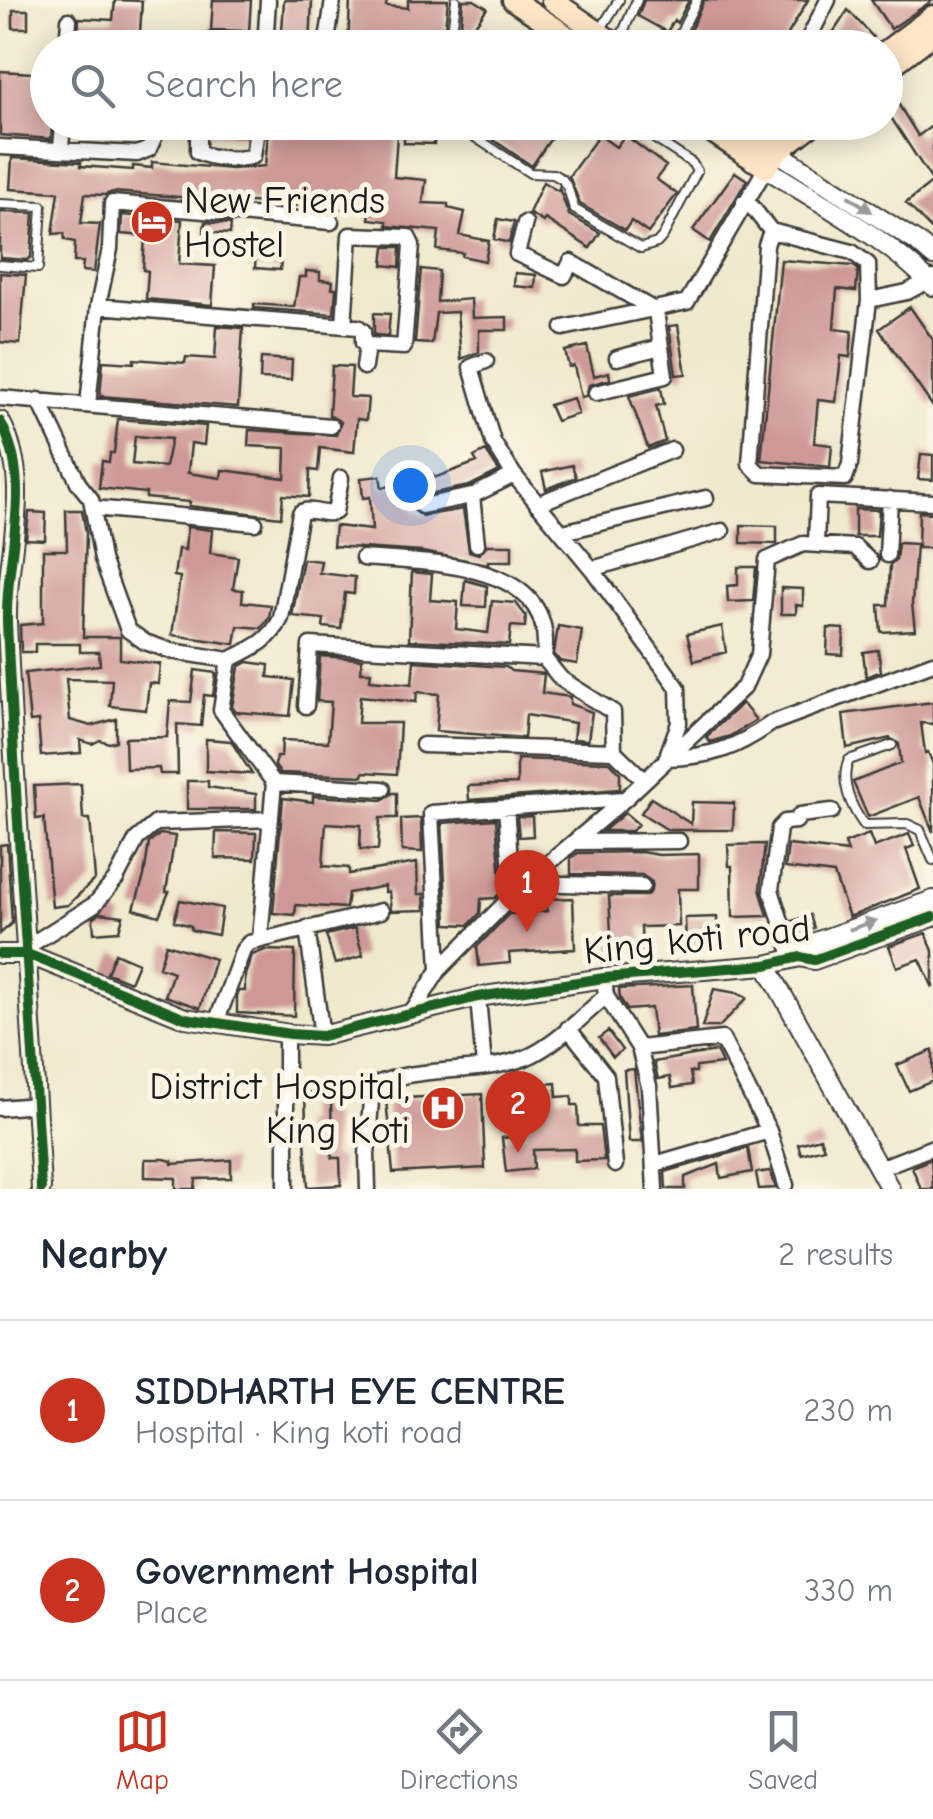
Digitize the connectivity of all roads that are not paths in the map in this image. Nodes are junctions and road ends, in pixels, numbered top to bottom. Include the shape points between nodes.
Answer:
1 (268, 0) edge
2 (333, 0) edge
3 (456, 0) edge
4 (513, 0) edge
5 (552, 0) edge
6 (619, 0) edge
7 (637, 0) edge
8 (696, 0) edge
9 (828, 0) edge
10 (933, 16) edge
11 (68, 20) dead end
12 (68, 30) edge
13 (266, 30) edge
14 (329, 30) edge
15 (452, 30) edge
16 (572, 30) edge
17 (582, 30) edge
18 (599, 30) edge
19 (625, 30) edge
20 (682, 30) edge
21 (813, 30) edge
22 (933, 34) edge
23 (903, 38) edge
24 (903, 57) edge
25 (62, 140) edge
26 (152, 140) edge
27 (198, 140) edge
28 (257, 140) edge
29 (479, 140) edge
30 (653, 140) edge
31 (735, 140) edge
32 (787, 140) edge
33 (0, 147) edge
34 (61, 149) junction
35 (765, 154) edge
36 (744, 202) junction
37 (0, 204) edge
38 (330, 222) dead end
39 (525, 223) dead end
40 (771, 231) junction
41 (933, 256) edge
42 (0, 264) edge
43 (928, 279) edge
44 (869, 296) junction
45 (98, 306) junction
46 (656, 311) junction
47 (344, 325) junction
48 (563, 328) dead end
49 (366, 345) junction
50 (660, 347) junction
51 (617, 358) dead end
52 (486, 361) dead end
53 (364, 368) dead end
54 (596, 392) dead end
55 (0, 398) edge
56 (39, 400) junction
57 (88, 404) junction
58 (0, 421) edge
59 (331, 426) dead end
60 (672, 450) dead end
61 (514, 475) junction
62 (341, 478) dead end
63 (472, 496) junction
64 (706, 498) dead end
65 (890, 499) junction
66 (933, 502) edge
67 (537, 504) junction
68 (422, 506) dead end
69 (93, 508) junction
70 (255, 524) dead end
71 (722, 531) dead end
72 (562, 532) junction
73 (476, 544) dead end
74 (816, 544) junction
75 (887, 555) dead end
76 (363, 558) dead end
77 (870, 561) dead end
78 (592, 569) junction
79 (4, 616) edge
80 (544, 658) junction
81 (229, 660) junction
82 (933, 664) edge
83 (306, 706) dead end
84 (424, 745) dead end
85 (892, 745) dead end
86 (614, 751) junction
87 (666, 758) junction
88 (8, 761) edge
89 (644, 780) junction
90 (274, 784) junction
91 (383, 789) dead end
92 (624, 799) junction
93 (506, 808) junction
94 (832, 810) dead end
95 (271, 819) junction
96 (679, 841) dead end
97 (576, 842) junction
98 (933, 860) edge
99 (524, 883) junction
100 (642, 886) dead end
101 (513, 896) junction
102 (933, 900) edge
103 (381, 911) dead end
104 (933, 917) edge
105 (308, 928) junction
106 (260, 938) junction
107 (27, 951) junction
108 (0, 954) edge
109 (796, 958) junction
110 (766, 965) junction
111 (439, 970) junction
112 (605, 987) junction
113 (478, 997) junction
114 (411, 1014) junction
115 (216, 1022) junction
116 (568, 1028) junction
117 (286, 1034) junction
118 (322, 1036) junction
119 (639, 1048) junction
120 (484, 1067) junction
121 (36, 1105) junction
122 (0, 1108) edge
123 (769, 1131) junction
124 (933, 1147) edge
125 (655, 1164) junction
126 (615, 1165) dead end
127 (880, 1168) junction
128 (786, 1185) dead end
129 (41, 1189) edge
130 (286, 1189) edge
131 (368, 1189) edge
132 (655, 1189) edge
133 (890, 1189) edge

1 - 13 street
2 - 14 street
3 - 15 lane
4 - 16 main road
5 - 17 main road
6 - 18 lane
7 - 19 lane
8 - 20 lane
9 - 21 street
10 - 23 main road
11 - 12 street
22 - 24 main road
25 - 34 street
26 - 34 street via 137,154
27 - 28 street via 198,152 246,158
29 - 30 lane via 530,173 562,179 574,209 641,248 664,236 697,171
31 - 35 main road
32 - 35 main road
33 - 34 street
35 - 36 street
35 -> 41 street via 875,214
35 - 43 street
36 - 40 street
36 - 46 street via 687,302
37 - 42 lane via 42,206 38,268
38 - 45 street via 112,204
39 - 46 street via 517,254 564,276 571,262
40 - 44 street via 852,252 868,264
40 - 44 street via 752,470 845,478
43 - 44 street via 899,295
45 - 47 street
45 - 57 street
46 - 48 street
46 - 50 street
47 - 49 street via 362,329
47 - 49 street via 350,235 408,237 406,345
49 - 53 street
50 - 51 street
50 - 54 street via 665,376
52 - 61 street via 471,372 493,442
55 - 56 street
56 - 57 street
56 - 69 street
57 - 59 street
58 - 79 street via 19,477
60 - 67 street
61 - 63 street
61 - 67 street
62 - 81 street via 335,512 300,513 275,632
63 - 68 street
63 - 73 street
64 - 72 street
65 - 66 street
65 - 74 street via 818,496
65 - 75 street
67 - 72 street
69 - 70 street
69 - 81 street via 102,559 128,630 171,651
71 - 78 street
72 - 78 street
74 - 77 street via 856,547
74 - 87 street via 767,560 754,670 744,688
76 - 80 street via 505,579 544,621
78 - 87 street via 678,688 679,723
79 - 88 street
80 - 83 street via 310,646
80 - 86 street via 561,679 613,712
81 - 90 street via 221,710
82 - 87 street via 772,723 705,758
84 - 86 street
85 - 98 lane via 849,760 844,780 864,825 920,830
86 - 89 street
87 - 89 street
88 - 107 street
89 - 92 street
90 - 91 street
90 - 95 street
92 - 93 street
92 - 97 street
93 - 101 street
93 - 111 street via 431,813
94 - 109 street via 800,815 778,828 770,890
95 - 106 street
95 - 107 street via 156,823 137,839 95,904
96 - 97 street
97 - 99 street
99 - 100 street
99 - 101 street
101 - 111 street
109 -> 102 street, King koti road via 807,944
103 - 105 street
104 - 109 street, King koti road via 814,960
105 - 106 street
105 - 118 street
106 - 115 street via 243,950
107 - 108 street, King koti road
107 - 115 street, King koti road via 185,1018
107 - 121 street
109 - 110 street, King koti road
110 - 112 street, King koti road
110 - 127 street
111 - 114 street
112 - 113 street, King koti road
112 - 116 street
112 - 119 street
113 - 114 street, King koti road
113 - 120 street
114 - 118 street, King koti road
115 - 117 street, King koti road
116 - 120 street via 526,1058
116 - 126 street via 608,1082
117 - 118 street, King koti road
117 - 130 street
119 - 123 street via 722,1039
119 - 125 street
120 - 131 street via 396,1075 372,1086
121 - 122 street
121 - 129 street
123 - 125 street
123 - 128 street
124 - 127 street
125 - 132 street
127 - 133 street

